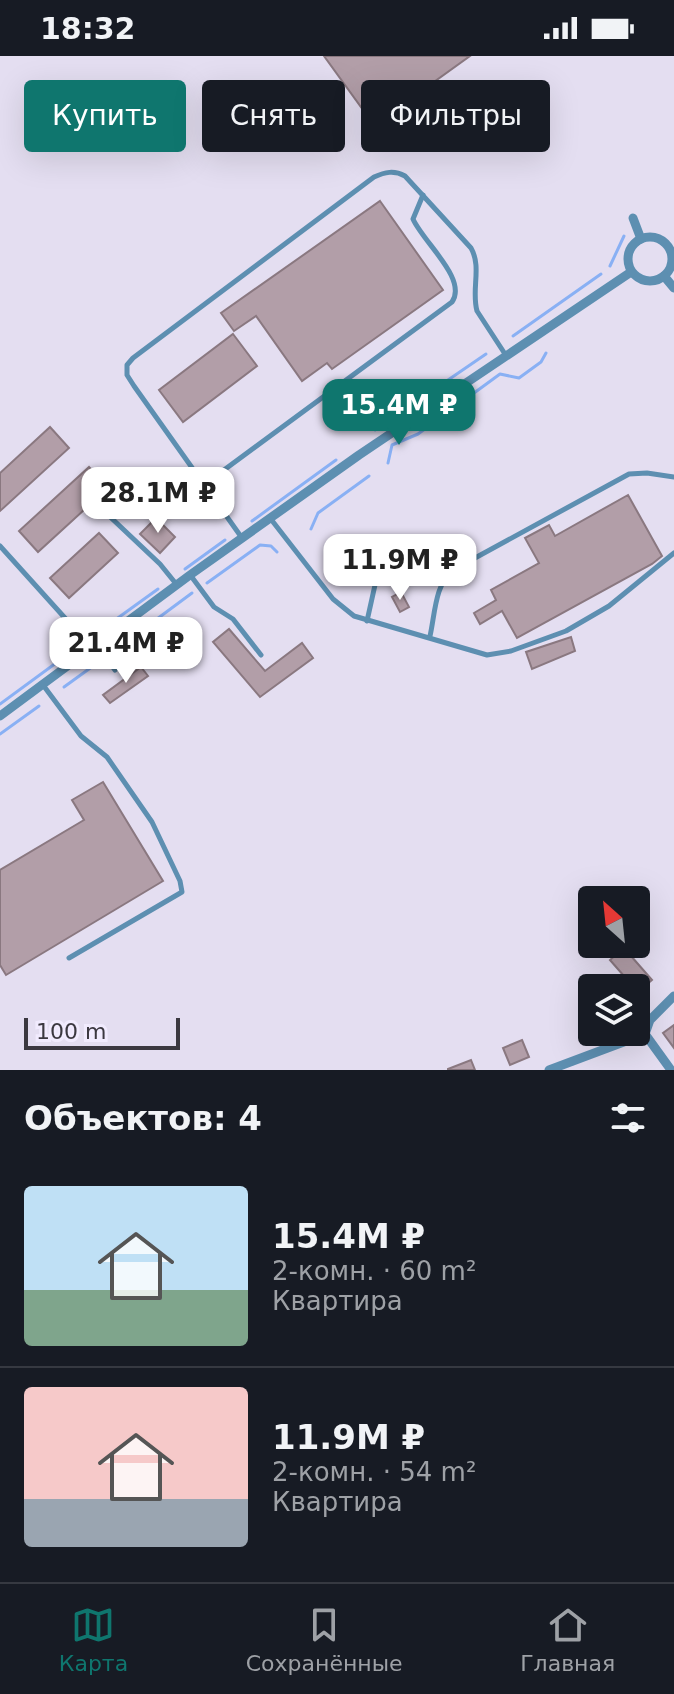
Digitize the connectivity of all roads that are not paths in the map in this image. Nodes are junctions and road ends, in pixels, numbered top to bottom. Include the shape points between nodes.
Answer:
1 (423, 195) junction
2 (633, 218) dead end
3 (641, 239) junction
4 (670, 243) edge
5 (631, 272) junction
6 (664, 276) junction
7 (674, 288) edge
8 (505, 354) junction
9 (674, 477) edge
10 (205, 484) junction
11 (106, 513) dead end
12 (270, 518) junction
13 (242, 538) junction
14 (0, 546) edge
15 (674, 553) edge
16 (190, 575) junction
17 (177, 585) junction
18 (375, 585) dead end
19 (367, 621) junction
20 (430, 636) junction
21 (94, 646) junction
22 (261, 655) dead end
23 (115, 670) dead end
24 (43, 685) junction
25 (0, 716) edge
26 (69, 958) dead end
27 (674, 996) edge
28 (650, 1020) edge
29 (650, 1041) edge
30 (613, 1046) edge
31 (549, 1070) edge
32 (671, 1070) edge

1 - 8 lane via 474,253 475,303
1 - 10 lane via 413,219 455,281 452,302
1 - 10 lane via 399,173 374,177 130,361 127,375
2 - 3 street
3 - 4 street
3 - 5 street via 629,251
4 - 6 street via 672,259
5 - 6 street via 649,282
5 - 8 street
6 - 7 street
8 - 12 street
9 - 20 lane via 629,474 453,570 441,586
10 - 13 lane
11 - 17 lane
12 - 13 street
12 - 19 lane via 333,599
13 - 16 street
14 - 21 lane
15 - 20 lane via 609,606 566,631 511,651 487,655
16 - 17 street
16 - 22 lane
17 - 21 street
18 - 19 lane
19 - 20 lane
21 - 23 lane
21 - 24 street
24 - 25 street
24 - 26 lane via 81,736 107,757 152,822 182,892
27 - 28 street
29 - 32 street
30 - 31 street

